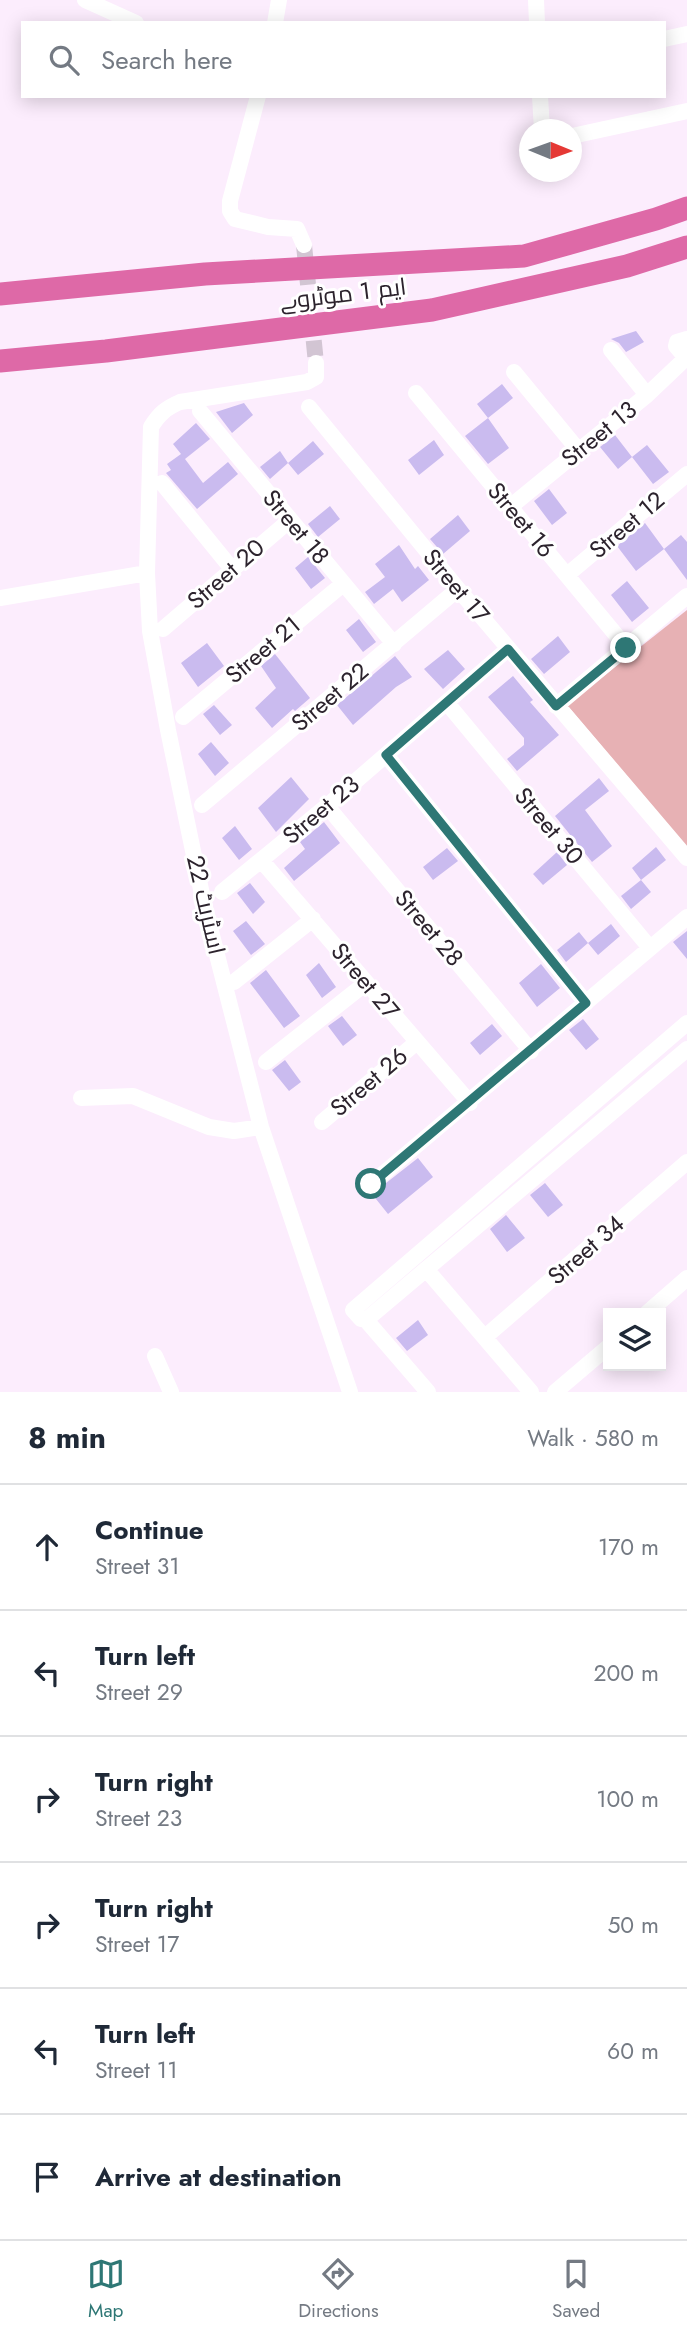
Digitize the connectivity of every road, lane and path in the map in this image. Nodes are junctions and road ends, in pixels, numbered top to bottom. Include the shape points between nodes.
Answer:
1 (85, 0) edge
2 (279, 0) edge
3 (536, 0) edge
4 (132, 21) edge
5 (275, 21) edge
6 (537, 21) edge
7 (687, 34) edge
8 (666, 39) edge
9 (257, 98) edge
10 (540, 98) edge
11 (687, 111) edge
12 (541, 119) edge
13 (582, 134) edge
14 (687, 208) edge
15 (304, 245) dead end
16 (687, 247) edge
17 (0, 294) edge
18 (687, 339) edge
19 (611, 351) dead end
20 (687, 358) edge
21 (0, 361) edge
22 (316, 363) dead end
23 (513, 372) dead end
24 (416, 393) dead end
25 (647, 395) junction
26 (309, 407) dead end
27 (200, 411) dead end
28 (579, 451) junction
29 (687, 474) edge
30 (162, 483) dead end
31 (510, 507) junction
32 (290, 520) junction
33 (232, 569) junction
34 (146, 573) junction
35 (567, 575) junction
36 (343, 584) junction
37 (458, 589) junction
38 (687, 596) edge
39 (0, 598) edge
40 (163, 629) dead end
41 (394, 644) junction
42 (626, 648) junction
43 (508, 649) junction
44 (447, 704) junction
45 (556, 706) junction
46 (183, 717) dead end
47 (386, 755) junction
48 (202, 806) dead end
49 (327, 806) junction
50 (687, 858) edge
51 (261, 860) junction
52 (222, 892) dead end
53 (687, 917) edge
54 (313, 919) junction
55 (650, 948) junction
56 (234, 982) dead end
57 (366, 983) junction
58 (586, 1003) junction
59 (687, 1023) edge
60 (416, 1042) junction
61 (687, 1050) edge
62 (531, 1051) junction
63 (265, 1062) dead end
64 (624, 1079) junction
65 (636, 1091) junction
66 (81, 1098) dead end
67 (470, 1103) junction
68 (322, 1122) dead end
69 (261, 1128) junction
70 (687, 1162) edge
71 (371, 1184) dead end
72 (426, 1269) junction
73 (687, 1279) edge
74 (653, 1308) edge
75 (360, 1316) junction
76 (485, 1337) junction
77 (603, 1350) edge
78 (155, 1356) dead end
79 (171, 1392) edge
80 (350, 1392) edge
81 (428, 1392) edge
82 (531, 1392) edge
83 (555, 1392) edge

1 - 4 street
2 - 5 street
3 - 6 street
7 - 8 street
9 - 15 street via 230,211 235,219 296,229
10 - 12 street
11 - 13 street
14 - 17 highway, ایم 1 موٹروے via 524,256 205,274
16 - 21 highway, ایم 1 موٹروے via 627,266 432,310
18 - 20 street via 676,346
19 - 25 street
20 - 25 street, Street 13
22 - 34 street, اسٹریٹ 22 via 316,377 307,382 166,408 151,427
23 - 28 street
24 - 31 street, Street 16
25 - 28 street, Street 13
26 - 37 street, Street 17
27 - 32 street, Street 18
28 - 31 street, Street 13
29 - 35 street, Street 12
30 - 33 street
31 - 35 street, Street 16
32 - 33 street, Street 20
32 - 36 street, Street 18
33 - 40 street, Street 20
34 - 39 street
34 - 69 street, اسٹریٹ 22 via 150,631 204,904
35 - 42 street, Street 16
36 - 41 street, Street 18
36 - 46 street, Street 21
37 - 41 street, Street 22
37 - 43 street, Street 17
38 - 42 street
41 - 48 street, Street 22
42 - 45 street
43 - 44 street, Street 23
43 - 45 street, Street 17
44 - 47 street, Street 23
44 - 55 street, Street 30
45 - 50 street, Street 17
47 - 49 street, Street 23
47 - 58 street
49 - 51 street, Street 23
49 - 62 street, Street 28
51 - 52 street, Street 23
51 - 54 street, Street 27
53 - 55 street
54 - 56 street
54 - 57 street, Street 27
55 - 58 street
57 - 60 street, Street 27
57 - 63 street
58 - 62 street
59 - 64 street
60 - 67 street, Street 27
60 - 68 street, Street 26
61 - 65 street
62 - 67 street
64 - 65 street
64 - 75 street
65 - 72 street
66 - 69 street via 133,1096 209,1128
67 - 71 street
69 - 80 street, اسٹریٹ 22
70 - 76 street, Street 34
72 - 75 street
72 - 76 street
73 - 74 street
75 - 81 street
76 - 82 street
77 - 83 street
78 - 79 street

